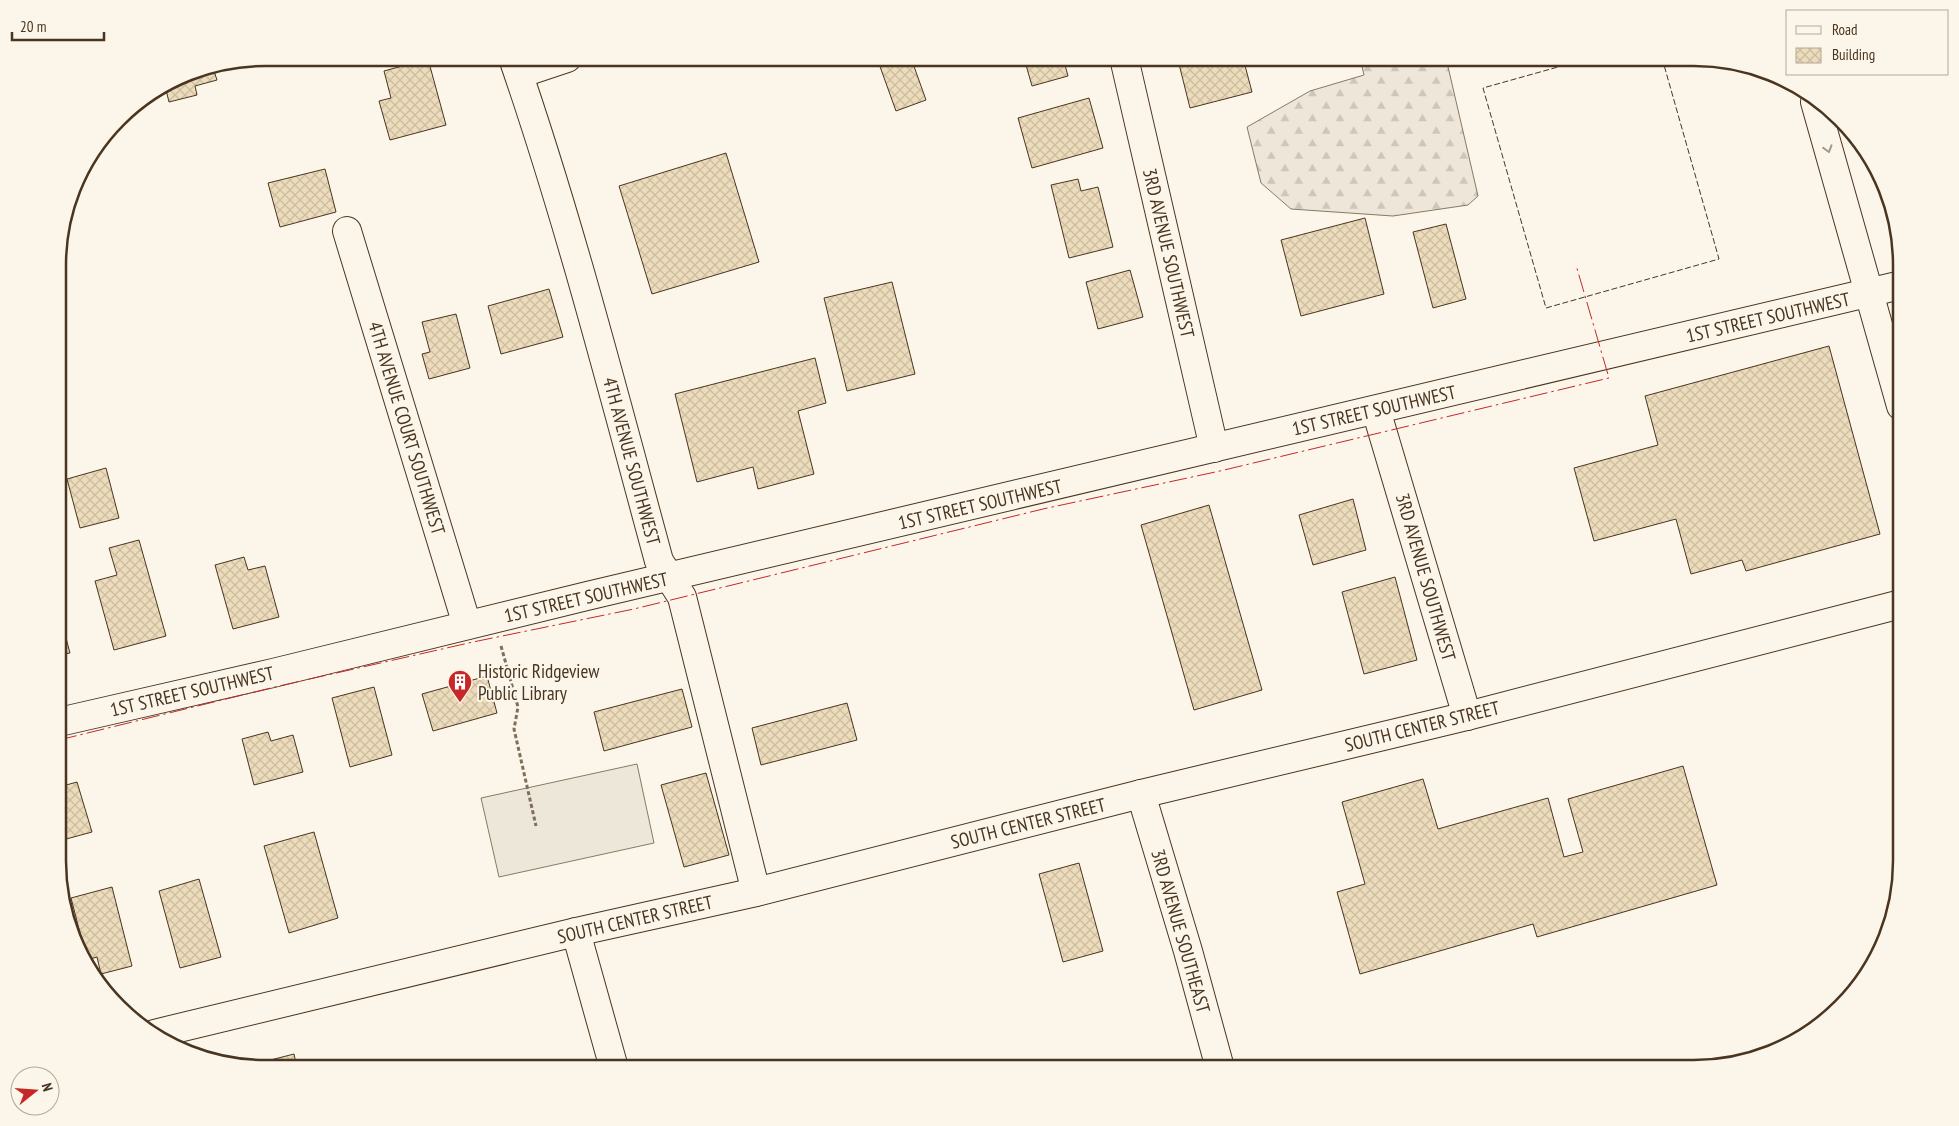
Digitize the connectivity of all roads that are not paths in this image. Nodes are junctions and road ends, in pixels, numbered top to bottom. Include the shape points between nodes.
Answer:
1 (516, 66) edge
2 (1126, 66) edge
3 (1817, 109) edge
4 (347, 230) dead end
5 (1893, 288) edge
6 (1869, 294) junction
7 (1893, 378) edge
8 (1376, 410) junction
9 (1214, 448) junction
10 (670, 577) junction
11 (1893, 606) edge
12 (467, 625) junction
13 (1467, 716) junction
14 (66, 720) edge
15 (1141, 794) junction
16 (756, 892) junction
17 (576, 932) junction
18 (171, 1036) edge
19 (612, 1060) edge
20 (1218, 1060) edge

1 - 10 street, 4TH AVENUE SOUTHWEST via 582,276 659,561
2 - 9 street, 3RD AVENUE SOUTHWEST
3 -> 6 street
4 - 12 street, 4TH AVENUE COURT SOUTHWEST
5 - 6 street, 1ST STREET SOUTHWEST
6 - 7 street
6 - 8 street, 1ST STREET SOUTHWEST
8 - 9 street, 1ST STREET SOUTHWEST
8 - 13 street, 3RD AVENUE SOUTHWEST
9 - 10 street, 1ST STREET SOUTHWEST
10 - 12 street, 1ST STREET SOUTHWEST
10 - 16 street, 4TH AVENUE SOUTHWEST via 682,598
11 - 13 street, SOUTH CENTER STREET
12 - 14 street, 1ST STREET SOUTHWEST
13 - 15 street, SOUTH CENTER STREET
15 - 16 street, SOUTH CENTER STREET
15 - 20 street, 3RD AVENUE SOUTHEAST
16 - 17 street, SOUTH CENTER STREET
17 - 18 street, SOUTH CENTER STREET
17 - 19 street

